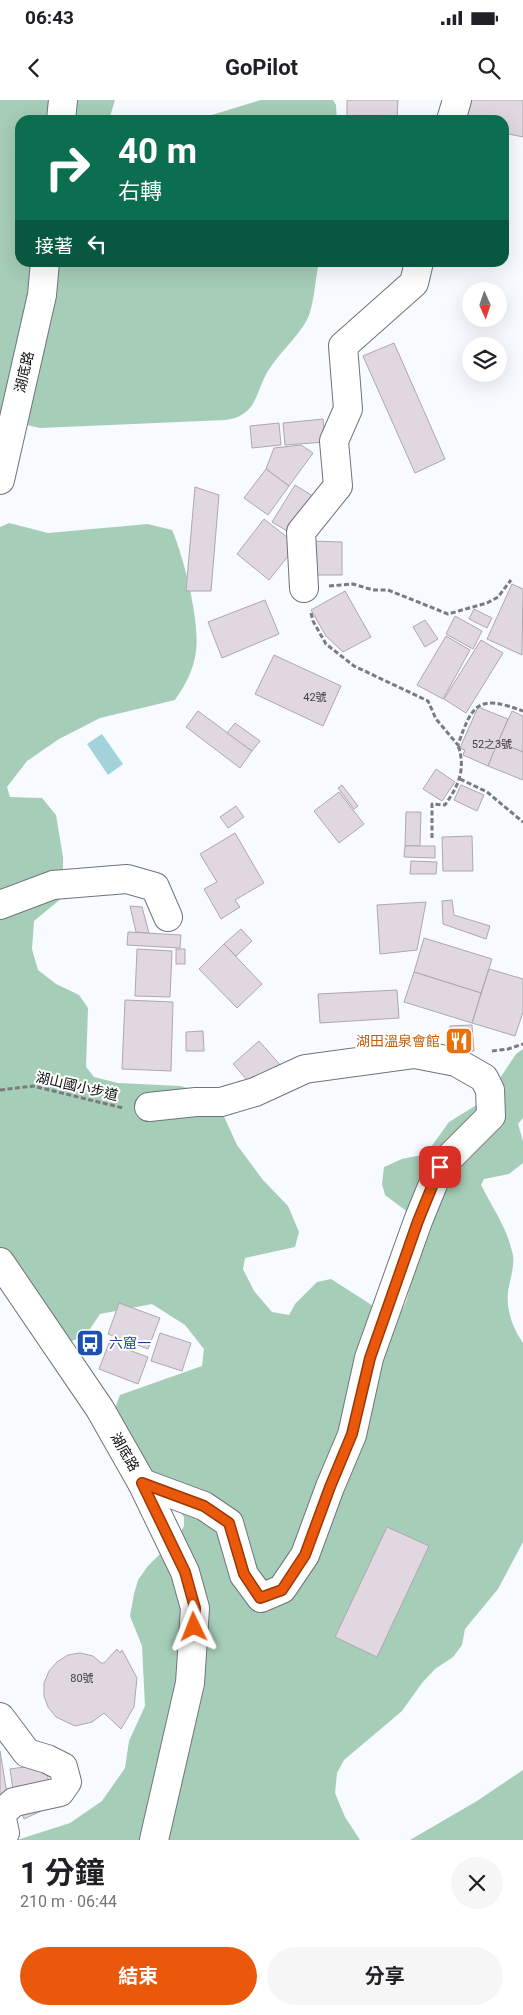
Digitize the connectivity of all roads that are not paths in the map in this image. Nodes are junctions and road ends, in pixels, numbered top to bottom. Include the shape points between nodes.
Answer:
1 (63, 100) edge
2 (457, 100) edge
3 (62, 115) edge
4 (452, 115) edge
5 (45, 267) edge
6 (417, 267) edge
7 (0, 480) edge
8 (304, 588) road end
9 (0, 904) edge
10 (168, 917) dead end
11 (149, 1107) road end
12 (0, 1262) edge
13 (142, 1483) junction
14 (0, 1718) edge
15 (5, 1833) dead end
16 (154, 1840) edge

1 - 3 street
2 - 4 street
5 - 7 street, 湖底路 via 42,295
6 - 8 street via 414,283 343,346 348,409 334,441 338,486 301,532
9 - 10 street via 53,885 127,878 155,888
11 - 13 street via 221,1102 255,1092 305,1069 415,1054 456,1062 484,1078 490,1090 491,1116 440,1167 370,1358 352,1434 305,1555 282,1590 260,1598 244,1574 229,1523 204,1506
12 - 13 street, 湖底路 via 100,1409
13 - 16 street, 湖底路 via 185,1572 195,1608 190,1683
14 - 15 street via 27,1753 63,1767 67,1782 60,1792 14,1802 1,1814

